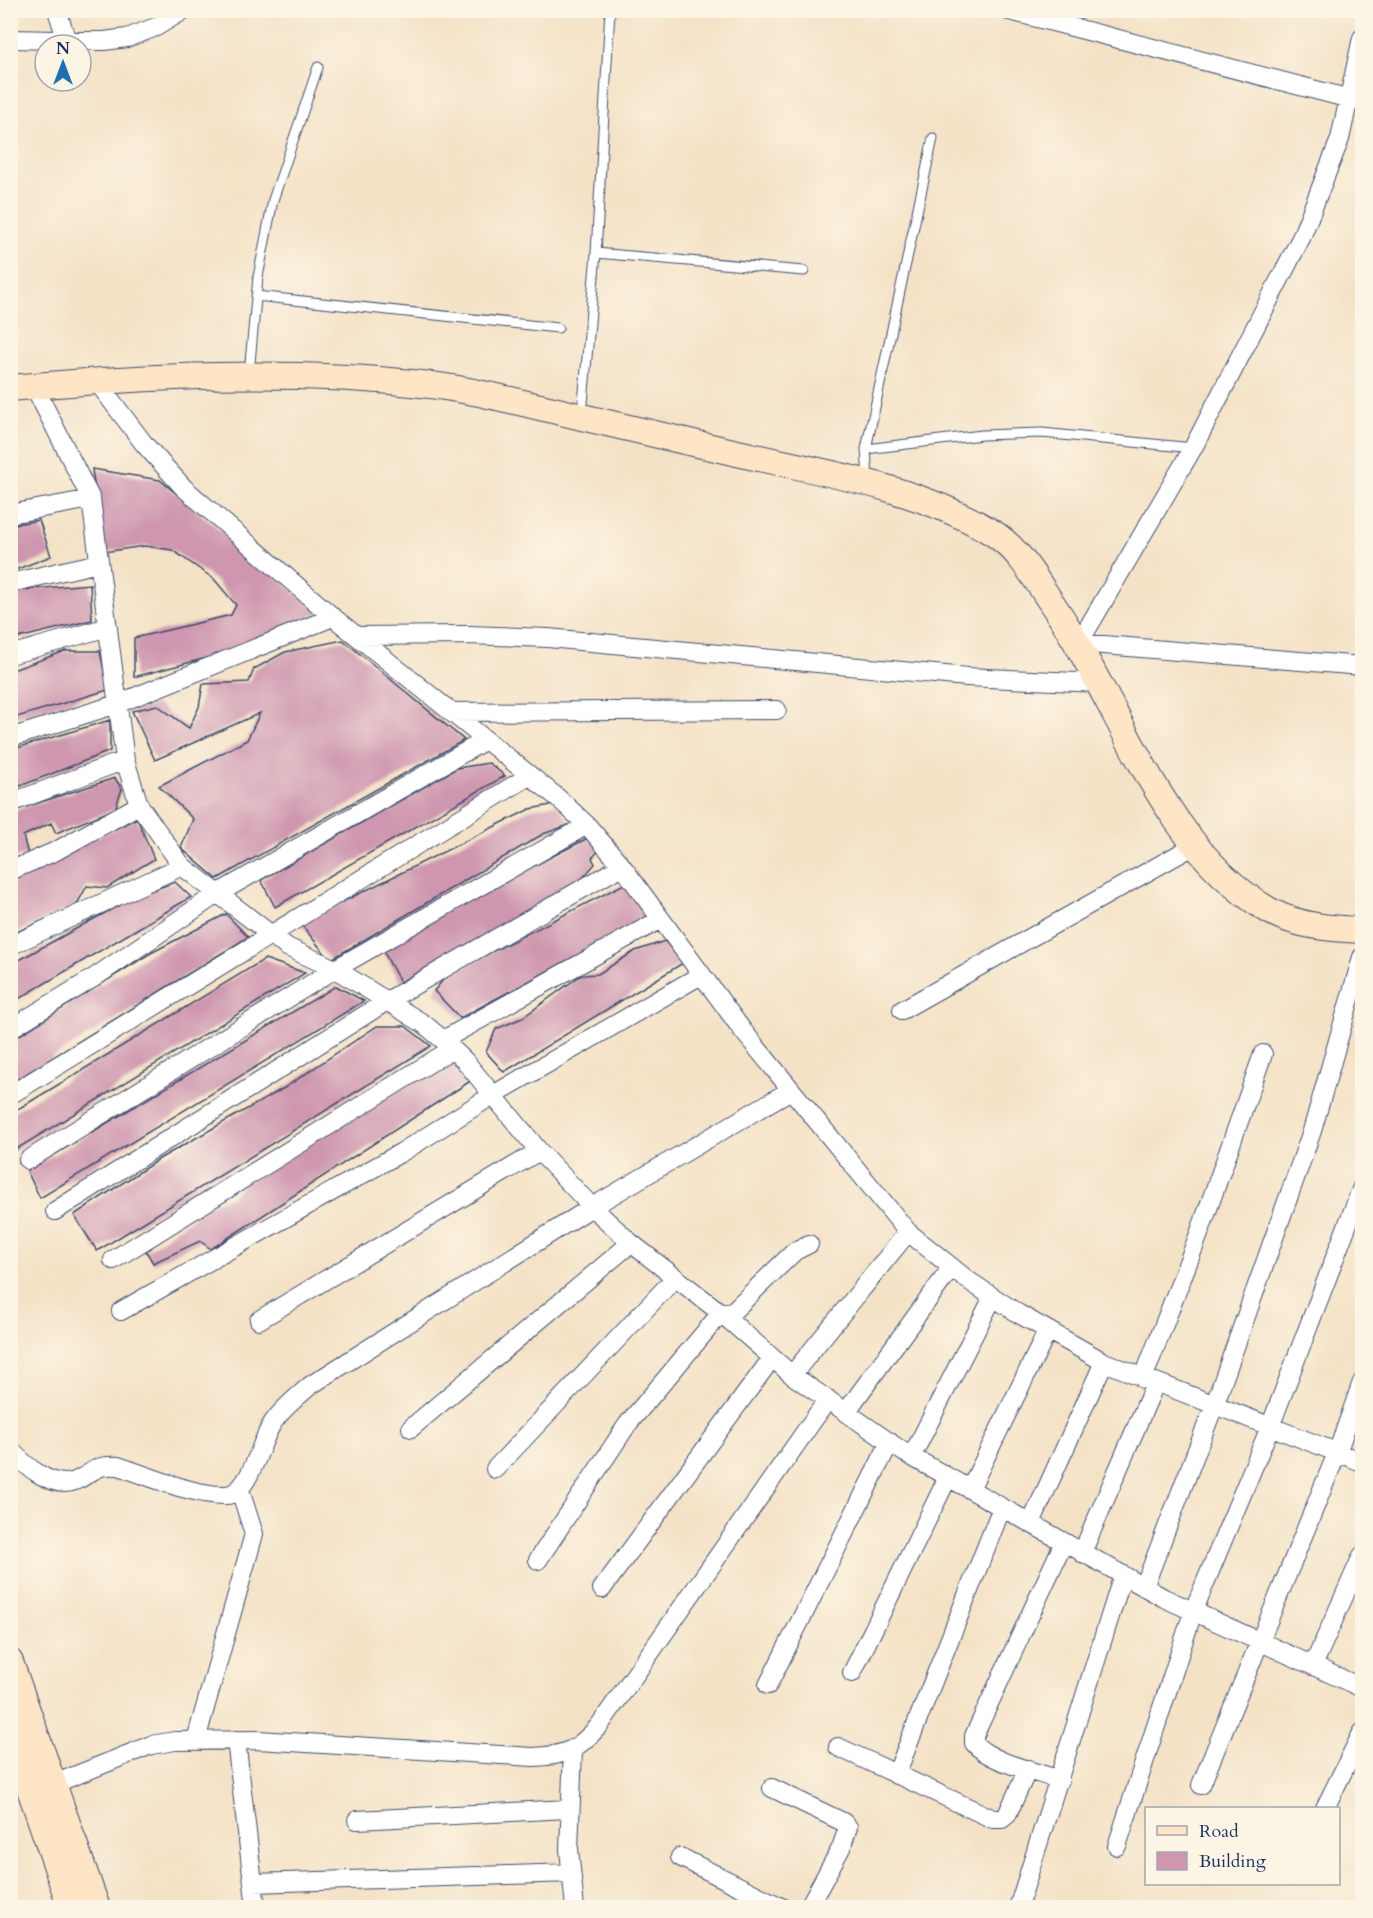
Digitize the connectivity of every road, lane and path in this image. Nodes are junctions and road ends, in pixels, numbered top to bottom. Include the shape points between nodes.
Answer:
1 (57, 10) edge
2 (610, 10) edge
3 (1006, 10) edge
4 (179, 12) edge
5 (64, 33) edge
6 (1362, 38) edge
7 (10, 39) edge
8 (33, 39) edge
9 (93, 40) edge
10 (318, 67) dead end
11 (1356, 100) edge
12 (933, 138) dead end
13 (596, 253) junction
14 (804, 271) dead end
15 (256, 296) junction
16 (558, 327) dead end
17 (249, 376) junction
18 (98, 383) junction
19 (22, 387) edge
20 (582, 417) junction
21 (1193, 448) junction
22 (866, 449) junction
23 (868, 482) junction
24 (91, 499) junction
25 (10, 514) edge
26 (99, 563) junction
27 (10, 583) edge
28 (333, 617) junction
29 (108, 627) junction
30 (357, 636) junction
31 (1079, 643) junction
32 (10, 655) edge
33 (1362, 666) edge
34 (1099, 683) junction
35 (117, 704) junction
36 (777, 710) dead end
37 (450, 712) junction
38 (10, 738) edge
39 (484, 741) junction
40 (125, 760) junction
41 (530, 776) junction
42 (10, 803) edge
43 (139, 805) junction
44 (587, 825) junction
45 (1197, 844) junction
46 (182, 866) junction
47 (622, 866) junction
48 (10, 871) edge
49 (217, 894) junction
50 (661, 919) junction
51 (1362, 930) edge
52 (271, 934) junction
53 (10, 946) edge
54 (1362, 957) edge
55 (335, 969) junction
56 (701, 975) junction
57 (387, 1001) junction
58 (902, 1010) dead end
59 (10, 1029) edge
60 (448, 1044) junction
61 (1263, 1054) dead end
62 (791, 1090) junction
63 (10, 1095) edge
64 (493, 1095) junction
65 (539, 1151) junction
66 (28, 1160) dead end
67 (1362, 1187) edge
68 (592, 1207) junction
69 (55, 1211) dead end
70 (908, 1232) junction
71 (631, 1243) junction
72 (809, 1244) dead end
73 (113, 1260) dead end
74 (952, 1268) junction
75 (674, 1279) junction
76 (993, 1297) junction
77 (121, 1311) dead end
78 (721, 1313) junction
79 (259, 1320) dead end
80 (1047, 1332) junction
81 (772, 1358) junction
82 (1104, 1362) junction
83 (792, 1375) junction
84 (1149, 1381) junction
85 (1362, 1382) edge
86 (828, 1399) junction
87 (1214, 1406) junction
88 (846, 1412) junction
89 (1270, 1427) junction
90 (411, 1428) dead end
91 (890, 1442) junction
92 (10, 1449) edge
93 (1337, 1453) junction
94 (912, 1456) junction
95 (1362, 1462) edge
96 (495, 1469) dead end
97 (948, 1477) junction
98 (970, 1489) junction
99 (240, 1490) junction
100 (1002, 1507) junction
101 (1030, 1523) junction
102 (1064, 1542) junction
103 (1082, 1553) junction
104 (1362, 1556) edge
105 (538, 1560) dead end
106 (1123, 1575) junction
107 (1144, 1587) junction
108 (602, 1589) dead end
109 (1193, 1612) junction
110 (1258, 1641) junction
111 (10, 1662) edge
112 (1313, 1666) junction
113 (852, 1673) dead end
114 (768, 1685) dead end
115 (1362, 1688) edge
116 (10, 1731) edge
117 (1362, 1733) edge
118 (196, 1740) junction
119 (236, 1740) junction
120 (838, 1747) dead end
121 (573, 1750) junction
122 (1028, 1769) junction
123 (896, 1774) junction
124 (1060, 1780) junction
125 (54, 1784) junction
126 (1201, 1785) dead end
127 (772, 1788) dead end
128 (1326, 1807) edge
129 (568, 1809) junction
130 (357, 1820) dead end
131 (1117, 1846) dead end
132 (680, 1857) dead end
133 (571, 1873) junction
134 (253, 1883) junction
135 (72, 1908) edge
136 (97, 1908) edge
137 (256, 1908) edge
138 (575, 1908) edge
139 (783, 1908) edge
140 (808, 1908) edge
141 (1018, 1908) edge

1 - 5 street
2 - 13 lane
3 - 11 street
4 - 9 street via 156,27 127,38
6 - 11 street
7 - 8 street
10 - 15 lane via 273,200
11 - 21 street via 1301,238
12 - 22 lane
13 - 14 lane
13 - 20 lane
15 - 16 lane
15 - 17 lane
17 - 18 street
17 - 20 street via 424,384
18 - 19 street
18 - 28 street via 184,488
19 - 24 street
20 - 23 street
21 - 22 lane via 1042,432
21 - 31 street
22 - 23 lane
23 - 31 street via 993,533 1017,552
24 - 25 street
24 - 26 street
26 - 27 street
26 - 29 street
28 - 30 street
28 - 35 street
29 - 32 street
29 - 35 street
30 - 34 street via 548,638 967,677
30 - 37 street
31 - 33 street
31 - 34 street
34 - 45 street via 1168,807
35 - 38 street
35 - 40 street
36 - 37 street
37 - 39 street
39 - 41 street
39 - 49 street
40 - 42 street
40 - 43 street
41 - 44 street
41 - 52 street
43 - 46 street
43 - 48 street
44 - 47 street
44 - 55 street
45 - 51 street via 1231,882 1273,912 1319,927
45 - 58 street
46 - 49 street
46 - 53 street
47 - 50 street
47 - 57 street
49 - 52 street
49 - 59 street
50 - 56 street
50 - 60 street
52 - 55 street via 287,947
52 - 63 street
54 - 87 street via 1312,1131
55 - 57 street
55 - 66 street
56 - 62 street
56 - 64 street
57 - 60 street
57 - 69 street
60 - 64 street
60 - 73 street
61 - 84 street
62 - 68 street
62 - 70 street
64 - 65 street
64 - 77 street via 402,1152
65 - 68 street
65 - 79 street
67 - 89 street
68 - 71 street
68 - 99 street via 311,1385 273,1421
70 - 74 street
70 - 83 street
71 - 75 street
71 - 90 street
72 - 78 street via 795,1251 733,1311
74 - 76 street
74 - 88 street
75 - 78 street
75 - 96 street
76 - 80 street
76 - 94 street
78 - 81 street
78 - 105 street via 627,1425
80 - 82 street
80 - 98 street
81 - 83 street
81 - 108 street
82 - 84 street
82 - 101 street
83 - 86 street
84 - 87 street
84 - 103 street
85 - 93 street
86 - 88 street
86 - 121 street via 598,1726
87 - 89 street
87 - 107 street
88 - 91 street
89 - 93 street
89 - 109 street
91 - 94 street
91 - 114 street
92 - 99 street via 19,1460 52,1481 75,1480 104,1465 205,1493 227,1495
93 - 95 street
93 - 110 street
94 - 97 street
97 - 98 street
97 - 113 street
98 - 100 street
99 - 118 street via 254,1534
100 - 101 street
100 - 123 street
101 - 102 street
102 - 103 street
102 - 122 street via 974,1736 979,1749
103 - 106 street
104 - 112 street
106 - 107 street
106 - 124 street
107 - 109 street
109 - 110 street
109 - 131 street
110 - 112 street
110 - 126 street
111 - 125 street
112 - 115 street
116 - 135 street
117 - 128 street
118 - 119 street
118 - 125 street via 151,1745
119 - 121 street via 533,1757
119 - 134 street
120 - 123 street
121 - 129 street
122 - 123 street via 1011,1809 1002,1819 993,1819
122 - 124 street
124 - 141 street
125 - 136 street
127 - 140 street via 848,1827 841,1848
129 - 130 street
129 - 133 street
132 - 139 street
133 - 134 street
133 - 138 street
134 - 137 street

